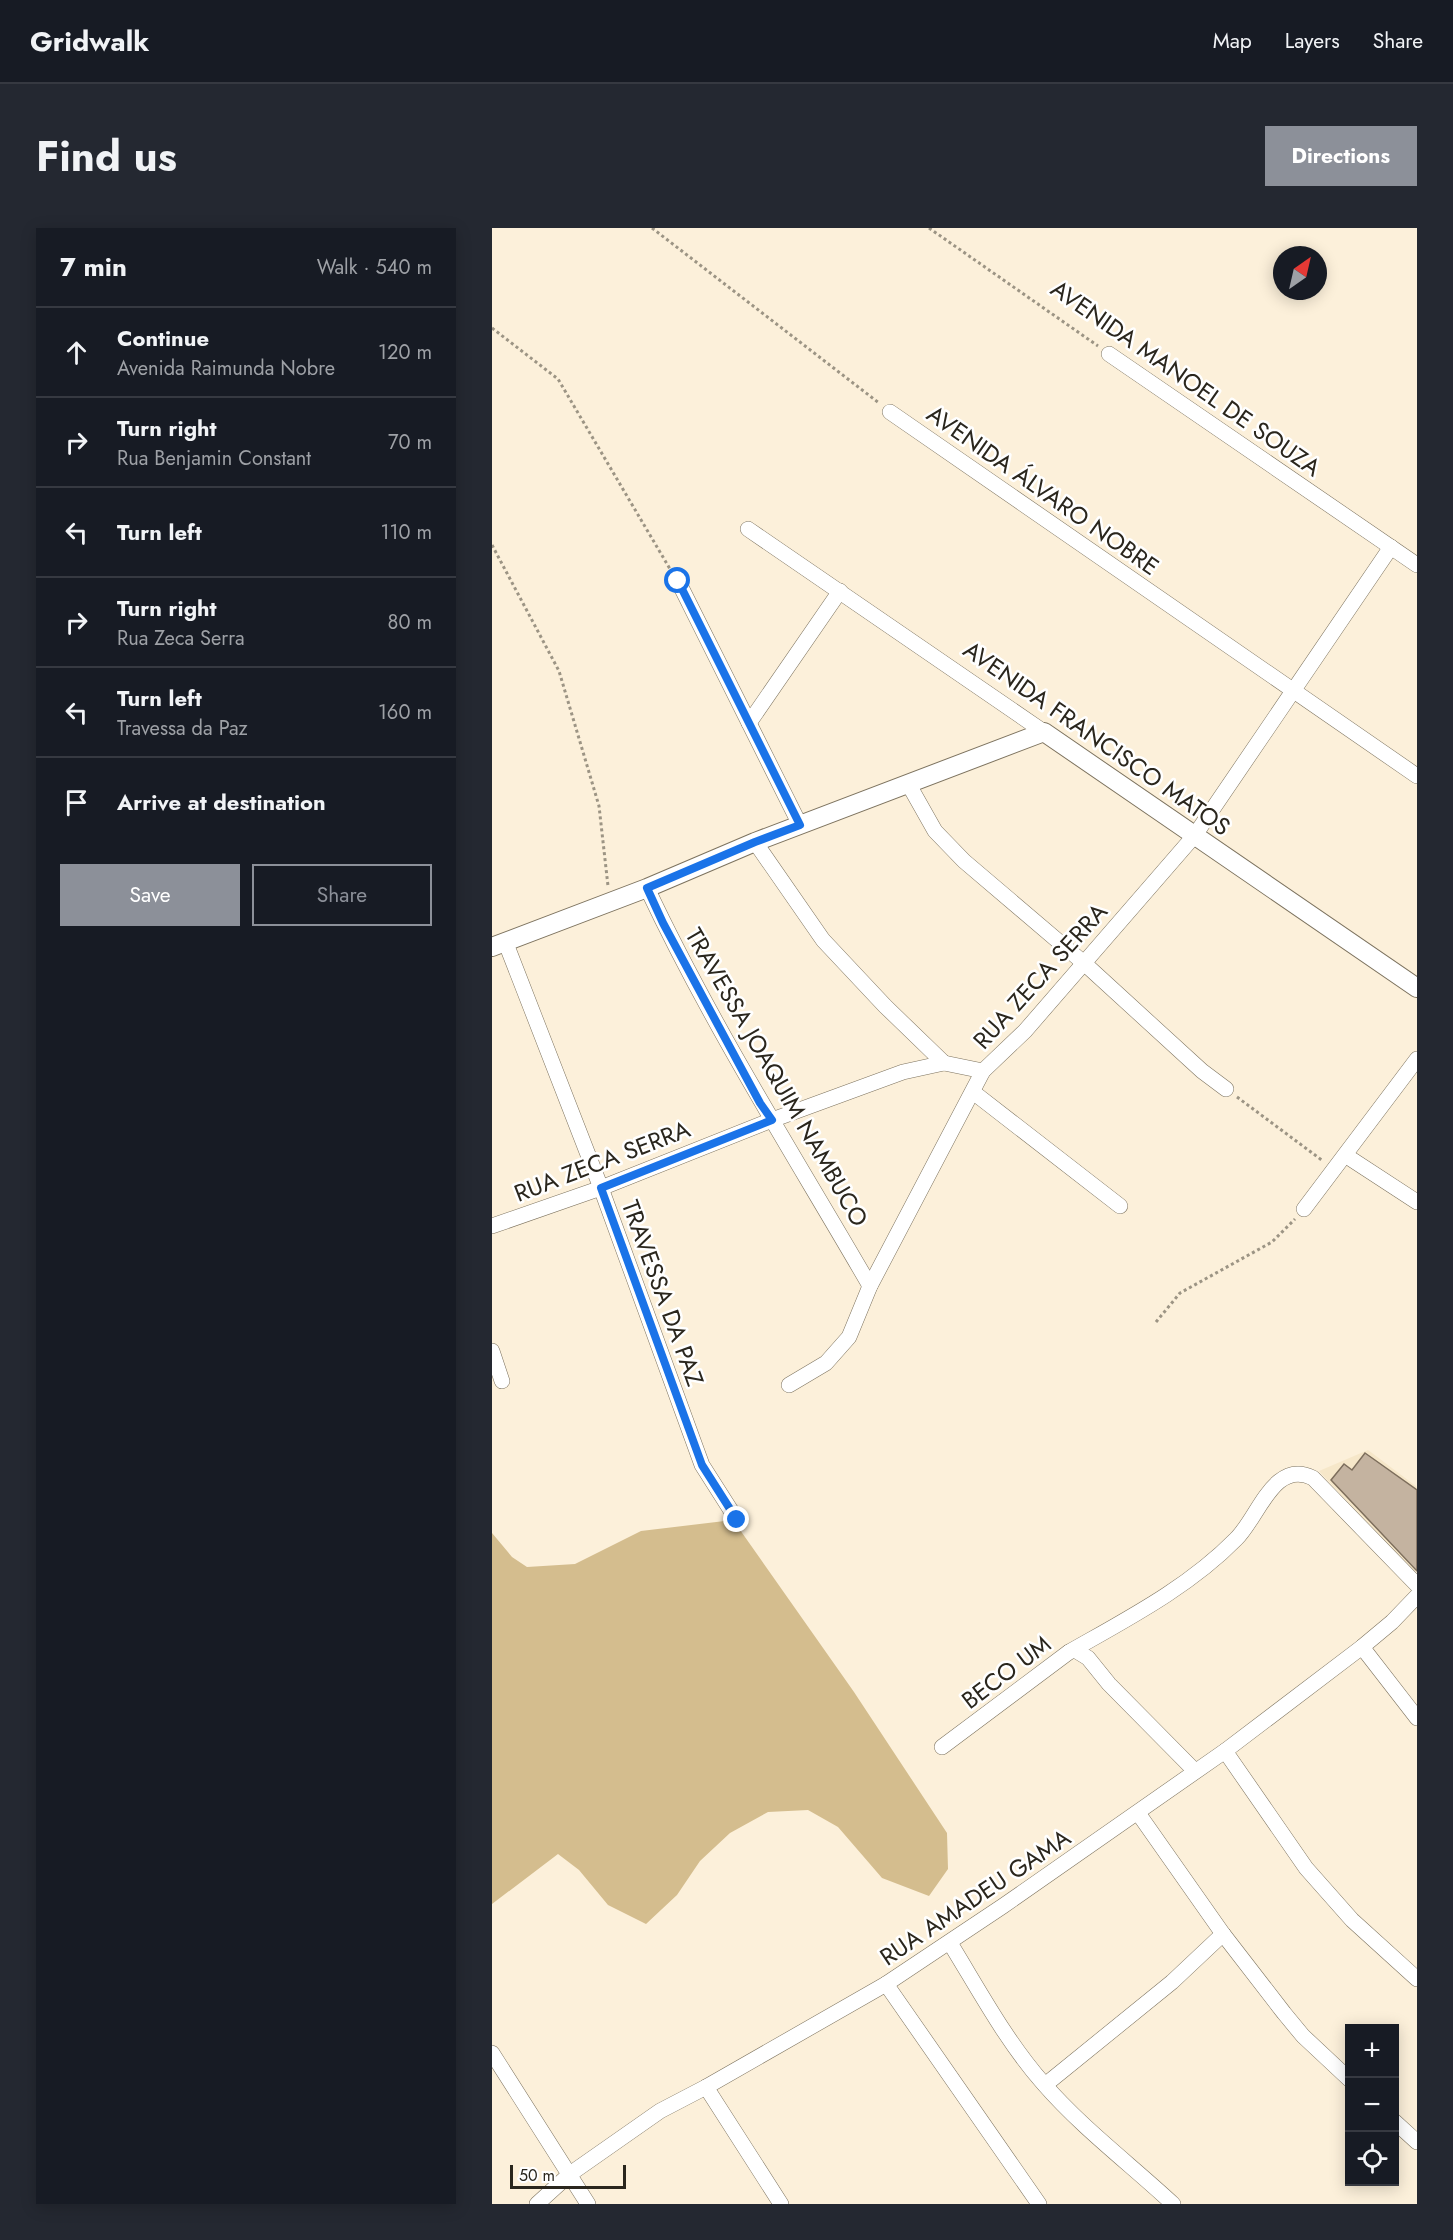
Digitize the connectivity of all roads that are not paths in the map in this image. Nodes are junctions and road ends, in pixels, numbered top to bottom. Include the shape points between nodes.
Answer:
1 (1109, 354) road end
2 (890, 412) road end
3 (748, 529) dead end
4 (1391, 547) junction
5 (1417, 565) edge
6 (678, 581) road end
7 (840, 591) junction
8 (1292, 690) junction
9 (749, 723) junction
10 (1044, 732) junction
11 (1417, 776) edge
12 (909, 785) junction
13 (800, 825) junction
14 (1195, 835) junction
15 (755, 842) junction
16 (647, 888) junction
17 (498, 944) edge
18 (1084, 964) junction
19 (1417, 988) edge
20 (1417, 1059) edge
21 (944, 1063) junction
22 (983, 1071) junction
23 (1226, 1089) road end
24 (973, 1092) junction
25 (772, 1120) junction
26 (1345, 1155) junction
27 (601, 1188) junction
28 (1417, 1202) edge
29 (1120, 1206) dead end
30 (1304, 1209) road end
31 (492, 1226) edge
32 (870, 1286) junction
33 (492, 1351) edge
34 (502, 1381) dead end
35 (789, 1385) dead end
36 (737, 1520) dead end
37 (1417, 1585) edge
38 (1417, 1596) edge
39 (1362, 1647) junction
40 (1069, 1652) junction
41 (1417, 1718) edge
42 (942, 1748) dead end
43 (1225, 1751) junction
44 (1195, 1771) junction
45 (1138, 1813) junction
46 (1223, 1934) junction
47 (950, 1943) junction
48 (1417, 1978) edge
49 (886, 1984) junction
50 (492, 2052) edge
51 (1348, 2078) edge
52 (1045, 2085) junction
53 (706, 2087) junction
54 (1399, 2125) edge
55 (1417, 2142) edge
56 (570, 2174) junction
57 (537, 2204) edge
58 (588, 2204) edge
59 (781, 2204) edge
60 (1039, 2204) edge
61 (1173, 2204) edge

1 - 4 street, AVENIDA MANOEL DE SOUZA
2 - 8 street, AVENIDA ÁLVARO NOBRE
3 - 7 street, AVENIDA FRANCISCO MATOS
4 - 5 street, AVENIDA MANOEL DE SOUZA
4 - 8 street, RUA ZECA SERRA
6 - 9 street
7 - 9 street
7 - 10 street, AVENIDA FRANCISCO MATOS
8 - 11 street, AVENIDA ÁLVARO NOBRE
8 - 14 street, RUA ZECA SERRA
9 - 13 street
10 - 12 street
10 - 14 street, AVENIDA FRANCISCO MATOS
12 - 13 street
12 - 18 street via 942,838
13 - 15 street
14 - 18 street, RUA ZECA SERRA
14 - 19 street, AVENIDA FRANCISCO MATOS
15 - 16 street
15 - 21 street via 823,940
16 - 17 street
16 - 25 street, TRAVESSA JOAQUIM NAMBUCO
17 - 27 street, TRAVESSA DA PAZ
18 - 22 street, RUA ZECA SERRA
18 - 23 street
20 - 26 street
21 - 22 street, RUA ZECA SERRA
21 - 25 street, RUA ZECA SERRA via 903,1072
22 - 24 street
24 - 29 street
24 - 32 street
25 - 27 street, RUA ZECA SERRA
25 - 32 street, TRAVESSA JOAQUIM NAMBUCO
26 - 28 street
26 - 30 street
27 - 31 street, RUA ZECA SERRA
27 - 36 street, TRAVESSA DA PAZ via 702,1465
32 - 35 street via 841,1347 826,1363
33 - 34 street
37 - 40 street via 1313,1478 1297,1473 1278,1480 1237,1539 1188,1580
38 - 39 street, RUA AMADEU GAMA
39 - 41 street
39 - 43 street, RUA AMADEU GAMA
40 - 42 street, BECO UM
40 - 44 street, BECO UM via 1075,1650 1088,1658
43 - 44 street, RUA AMADEU GAMA
43 - 48 street via 1306,1868 1352,1920
44 - 45 street, RUA AMADEU GAMA
45 - 46 street
45 - 47 street, RUA AMADEU GAMA
46 - 51 street via 1303,2036
46 - 52 street via 1172,1982
47 - 49 street, RUA AMADEU GAMA
47 - 52 street via 1002,2027
49 - 53 street, RUA AMADEU GAMA
49 - 60 street
50 - 56 street
52 - 61 street
53 - 56 street, RUA AMADEU GAMA via 660,2111
53 - 59 street
54 - 55 street
56 - 57 street, RUA AMADEU GAMA
56 - 58 street

